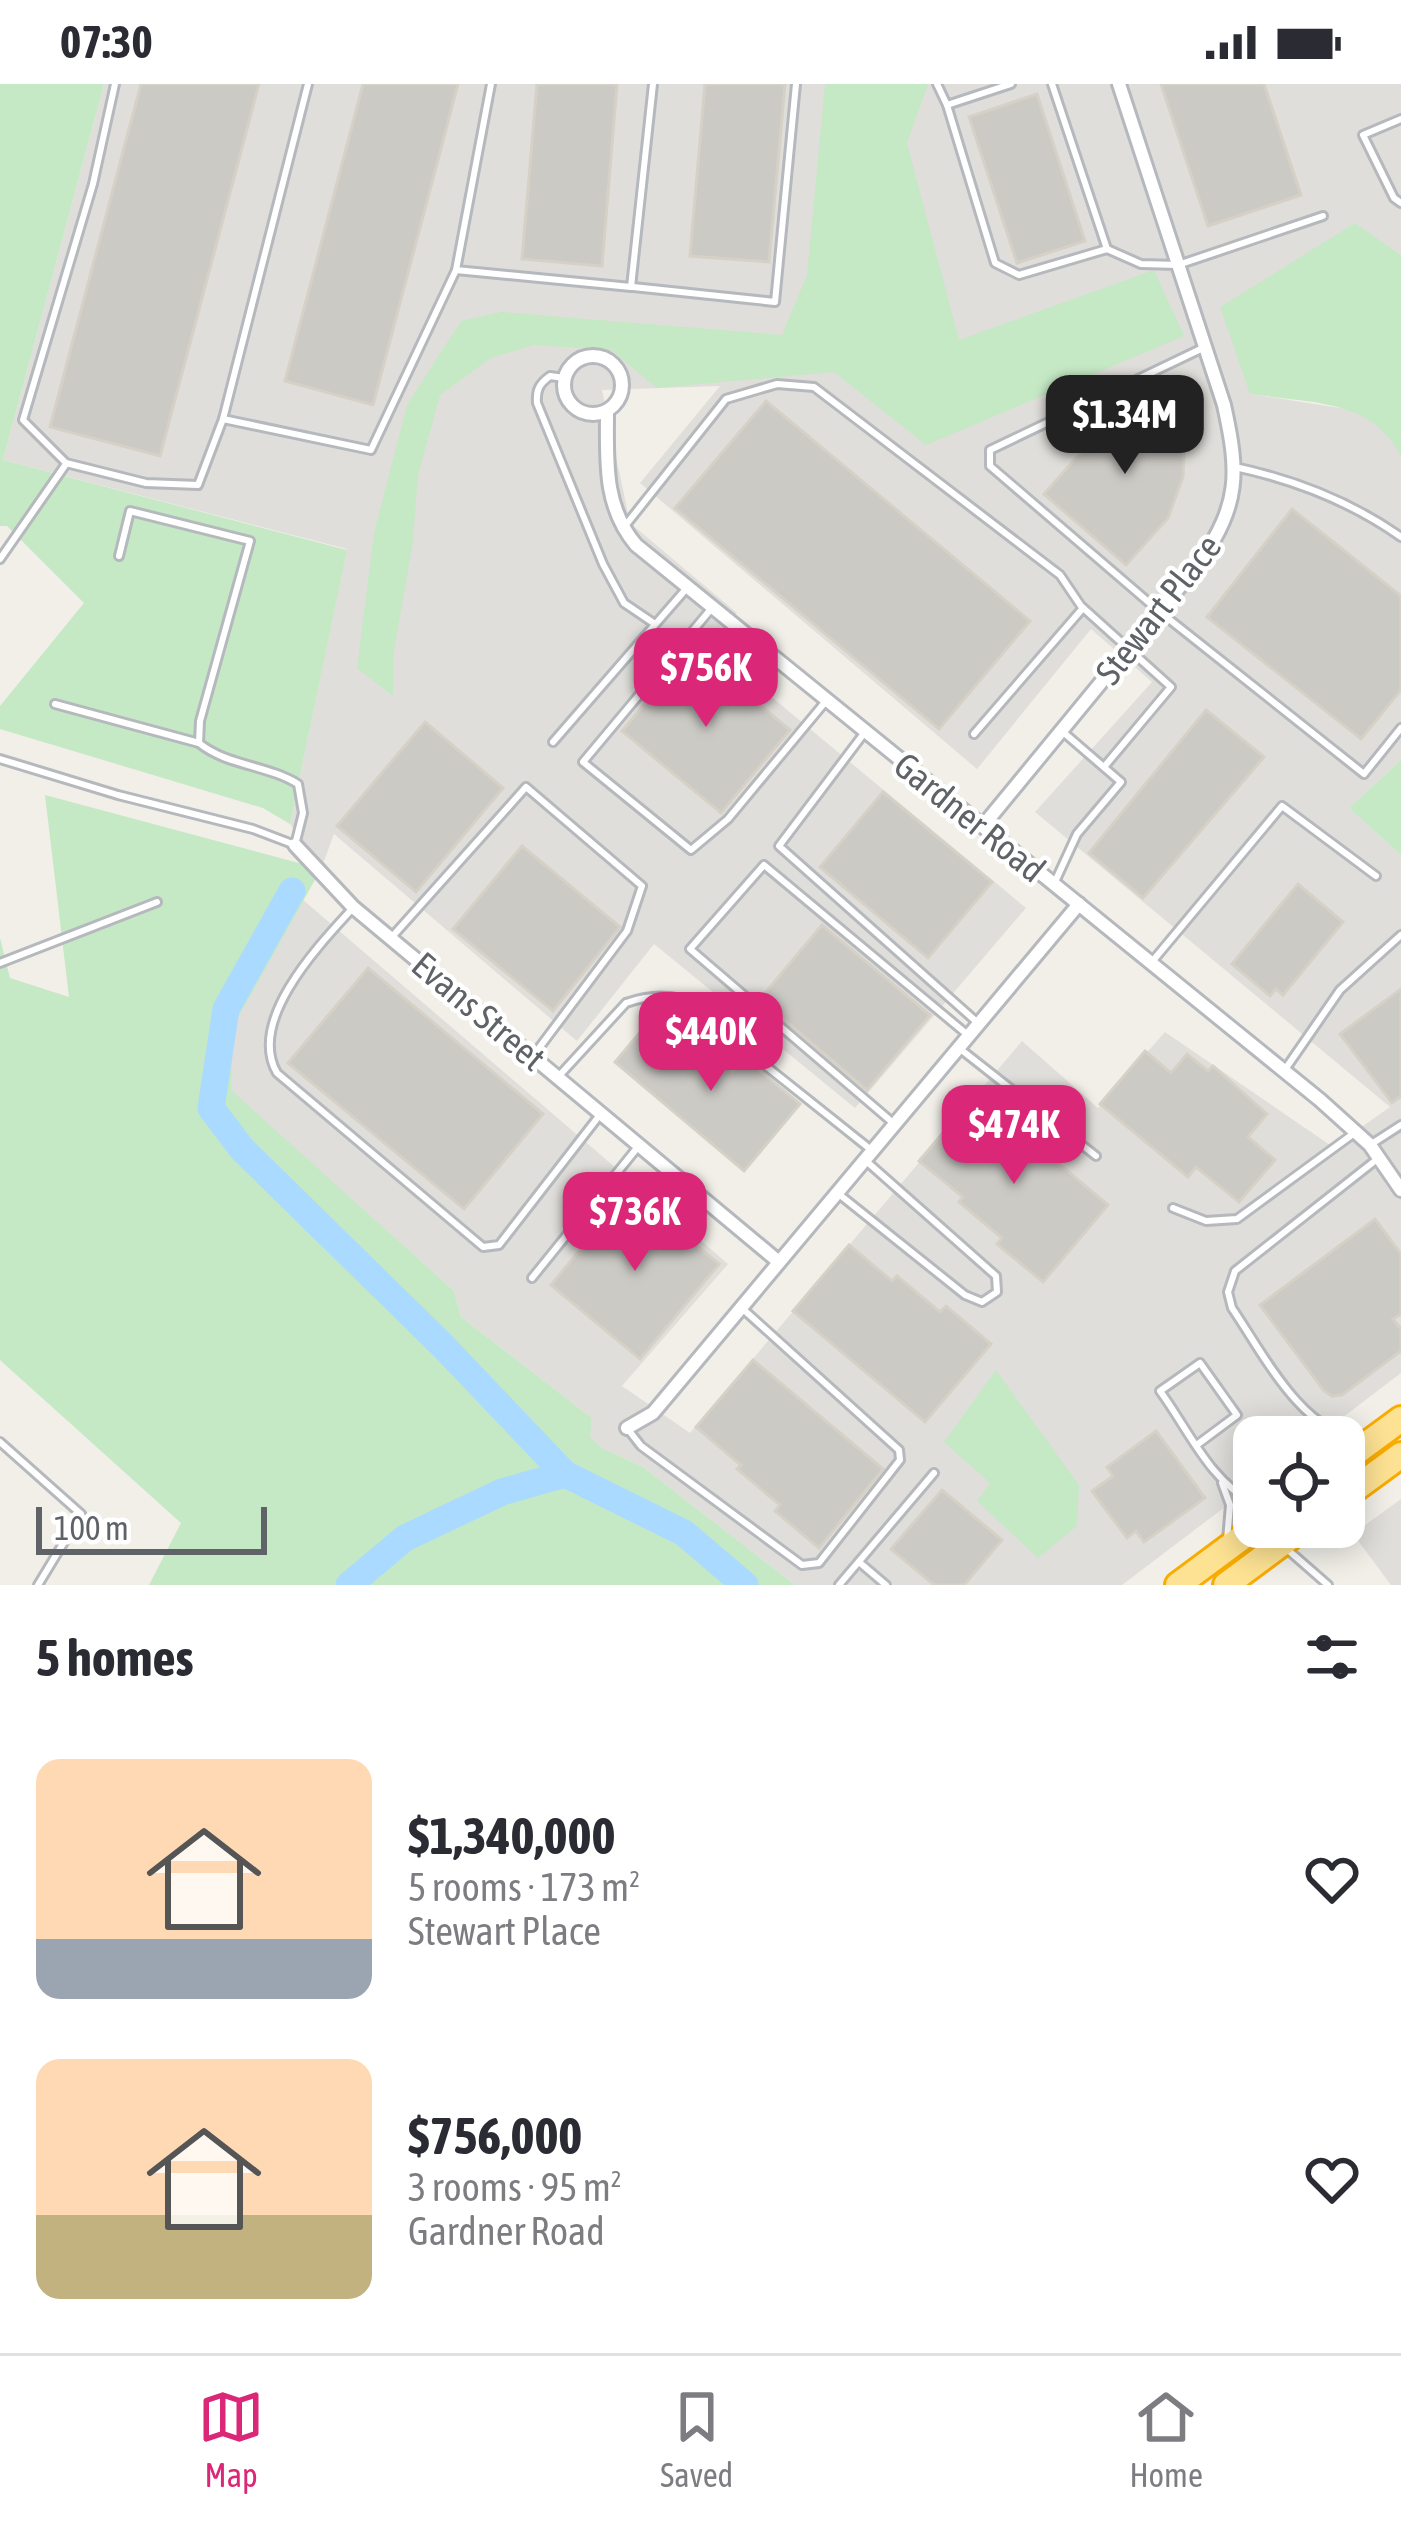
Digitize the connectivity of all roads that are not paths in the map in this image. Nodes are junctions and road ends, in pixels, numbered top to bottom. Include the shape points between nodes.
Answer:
1 (115, 84) edge
2 (308, 84) edge
3 (491, 84) edge
4 (653, 84) edge
5 (796, 84) edge
6 (937, 84) edge
7 (1011, 84) edge
8 (1052, 84) edge
9 (1119, 84) edge
10 (947, 105) junction
11 (1401, 119) edge
12 (1401, 203) edge
13 (1323, 216) dead end
14 (1107, 249) junction
15 (1178, 265) junction
16 (456, 270) junction
17 (631, 286) junction
18 (1205, 347) junction
19 (565, 377) junction
20 (607, 411) junction
21 (223, 419) junction
22 (67, 463) junction
23 (1234, 466) junction
24 (622, 529) junction
25 (1401, 537) edge
26 (119, 556) dead end
27 (0, 560) edge
28 (686, 589) junction
29 (1083, 608) junction
30 (711, 609) junction
31 (1160, 612) junction
32 (655, 624) junction
33 (1129, 649) junction
34 (826, 700) junction
35 (55, 704) dead end
36 (1401, 728) edge
37 (1062, 731) junction
38 (865, 732) junction
39 (974, 734) dead end
40 (553, 742) dead end
41 (199, 743) junction
42 (0, 759) edge
43 (1104, 767) junction
44 (983, 826) junction
45 (295, 845) junction
46 (1376, 876) dead end
47 (1054, 884) junction
48 (157, 902) dead end
49 (1079, 904) junction
50 (353, 908) junction
51 (1401, 935) edge
52 (391, 938) junction
53 (0, 963) edge
54 (1151, 963) junction
55 (979, 1024) junction
56 (969, 1036) junction
57 (959, 1048) junction
58 (533, 1056) junction
59 (1284, 1070) junction
60 (558, 1077) junction
61 (602, 1113) junction
62 (895, 1124) junction
63 (1401, 1125) edge
64 (1356, 1132) junction
65 (640, 1145) junction
66 (1374, 1151) junction
67 (868, 1155) junction
68 (1096, 1156) dead end
69 (1400, 1187) edge
70 (837, 1193) junction
71 (1173, 1208) dead end
72 (779, 1262) junction
73 (532, 1279) dead end
74 (741, 1307) junction
75 (1401, 1418) edge
76 (627, 1428) joint
77 (1375, 1438) junction
78 (0, 1442) edge
79 (1198, 1444) junction
80 (1365, 1445) edge
81 (1401, 1455) edge
82 (934, 1473) dead end
83 (1220, 1479) junction
84 (1365, 1482) edge
85 (1233, 1492) edge
86 (1233, 1544) edge
87 (1276, 1548) edge
88 (1286, 1548) edge
89 (1223, 1551) junction
90 (859, 1562) junction
91 (38, 1585) edge
92 (839, 1585) edge
93 (886, 1585) edge
94 (1178, 1585) edge
95 (1226, 1585) edge
96 (1328, 1585) edge

1 - 22 lane via 23,420
2 - 21 lane
3 - 16 lane
4 - 17 lane
5 - 17 lane via 775,302
6 - 10 lane
7 - 10 lane
8 - 14 lane
9 - 15 street, Stewart Place
10 - 14 lane via 995,263 1019,274
11 - 12 lane via 1364,135
13 - 15 lane
14 - 15 lane via 1141,264
15 - 18 street, Stewart Place
16 - 17 lane
16 - 21 lane via 371,450
18 - 23 street, Stewart Place
18 - 31 lane via 990,450 990,466
19 - 20 street via 573,407
19 - 20 street via 581,358 611,361 623,385
19 - 32 lane via 541,383 537,403 623,603
20 - 24 street via 607,481
21 - 22 lane via 198,485
22 - 27 lane
23 - 25 lane via 1285,477 1364,511
23 - 31 street, Stewart Place via 1223,528
24 - 28 street, Gardner Road
24 - 29 lane via 726,399 777,384 814,387 1060,575
26 - 41 lane via 130,511 250,541
28 - 30 street, Gardner Road
28 - 32 lane
29 - 33 lane
29 - 39 lane
30 - 34 street, Gardner Road
30 - 34 lane via 583,762 691,850 728,819
31 - 33 street, Stewart Place
31 - 36 lane via 1364,775
32 - 40 lane
33 - 37 street, Stewart Place
33 - 43 lane via 1171,687
34 - 38 street, Gardner Road
35 - 41 lane
37 - 43 lane
37 - 44 street, Stewart Place
38 - 44 street, Gardner Road
38 - 55 lane via 779,846
41 - 45 lane via 298,784 303,813
42 - 45 lane
43 - 47 lane via 1121,782 1077,834
44 - 47 street, Gardner Road
45 - 50 street, Evans Street
46 - 54 lane via 1282,806
47 - 49 street, Gardner Road
48 - 53 lane
49 - 54 street, Gardner Road
49 - 55 street
50 - 52 street, Evans Street
50 - 61 lane via 309,957 278,1010 269,1060 483,1247 499,1245
51 - 59 lane via 1331,999
52 - 58 street, Evans Street
52 - 58 lane via 526,787 642,886 627,931
54 - 59 street, Gardner Road
55 - 56 street
56 - 57 street
56 - 62 lane via 764,865 690,949
57 - 62 street
57 - 68 lane
58 - 60 street, Evans Street
59 - 64 street, Gardner Road
60 - 61 street, Evans Street
60 - 67 lane via 626,1003 682,999
61 - 65 street, Evans Street
62 - 67 street
63 - 66 lane
64 - 66 street, Gardner Road
64 - 71 lane via 1237,1219 1206,1221
65 - 72 street, Evans Street
65 - 73 lane
66 - 69 street, Gardner Road
66 - 77 lane via 1229,1281 1232,1308 1303,1409 1345,1437
67 - 70 street
67 - 70 lane via 996,1276 997,1292 982,1302 965,1295
70 - 72 street
72 - 74 street
74 - 76 street via 652,1413
74 - 76 lane via 899,1450 819,1564 802,1565
75 - 77 highway
77 - 80 highway
78 - 91 lane via 81,1514
79 - 79 lane via 1160,1391 1200,1363 1237,1414
79 - 83 lane
81 - 84 highway
82 - 90 lane
83 - 85 lane
83 - 89 lane via 1231,1519
86 - 89 highway
87 - 95 highway
88 - 96 lane
89 - 94 highway
90 - 92 lane
90 - 93 lane

